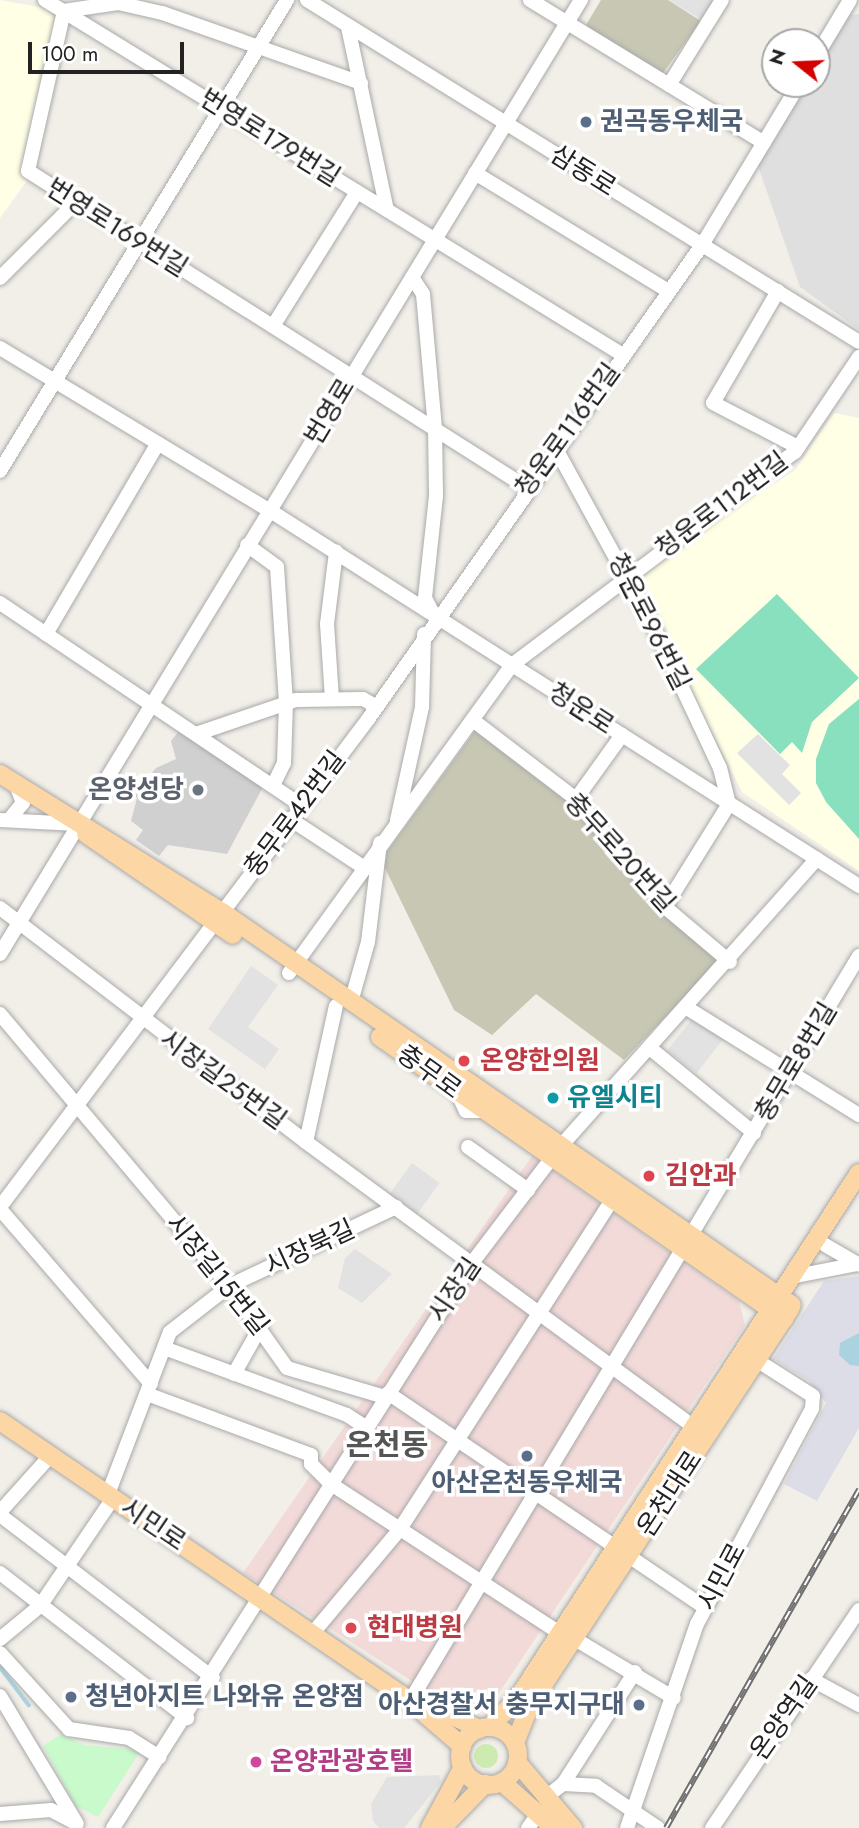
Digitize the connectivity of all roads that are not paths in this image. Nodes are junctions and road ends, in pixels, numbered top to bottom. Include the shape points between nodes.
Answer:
1 (45, 0) edge
2 (287, 0) edge
3 (307, 0) edge
4 (530, 0) edge
5 (581, 0) edge
6 (722, 0) edge
7 (850, 0) edge
8 (64, 11) junction
9 (567, 23) junction
10 (348, 27) junction
11 (831, 32) edge
12 (258, 48) junction
13 (361, 83) junction
14 (669, 85) junction
15 (791, 98) edge
16 (221, 108) junction
17 (505, 123) junction
18 (764, 143) junction
19 (475, 173) junction
20 (357, 192) junction
21 (76, 202) junction
22 (387, 211) junction
23 (435, 240) junction
24 (140, 242) junction
25 (702, 245) junction
26 (412, 277) junction
27 (0, 278) edge
28 (778, 290) junction
29 (668, 291) junction
30 (273, 327) junction
31 (859, 342) edge
32 (0, 348) edge
33 (623, 355) junction
34 (859, 357) edge
35 (351, 376) junction
36 (55, 381) junction
37 (435, 429) junction
38 (158, 443) junction
39 (555, 447) junction
40 (798, 447) junction
41 (0, 471) edge
42 (526, 487) junction
43 (269, 510) junction
44 (247, 545) junction
45 (335, 552) junction
46 (627, 576) junction
47 (0, 603) edge
48 (435, 616) junction
49 (424, 633) junction
50 (46, 634) junction
51 (512, 665) junction
52 (331, 699) junction
53 (151, 702) junction
54 (286, 703) junction
55 (374, 705) junction
56 (474, 721) junction
57 (196, 734) junction
58 (622, 735) junction
59 (8, 779) edge
60 (273, 786) junction
61 (576, 799) junction
62 (299, 804) junction
63 (729, 804) junction
64 (290, 819) junction
65 (5, 820) edge
66 (397, 820) junction
67 (77, 824) junction
68 (381, 841) junction
69 (817, 859) junction
70 (363, 867) junction
71 (859, 886) edge
72 (665, 907) junction
73 (0, 908) edge
74 (218, 917) junction
75 (18, 919) junction
76 (0, 954) edge
77 (859, 956) edge
78 (730, 962) junction
79 (292, 968) junction
80 (343, 1004) junction
81 (687, 1008) junction
82 (0, 1014) edge
83 (140, 1019) junction
84 (650, 1049) junction
85 (790, 1073) junction
86 (76, 1107) junction
87 (859, 1115) edge
88 (754, 1133) junction
89 (306, 1142) junction
90 (468, 1147) dead end
91 (556, 1153) junction
92 (859, 1173) edge
93 (859, 1189) edge
94 (528, 1190) junction
95 (612, 1200) junction
96 (396, 1207) junction
97 (0, 1208) edge
98 (686, 1243) junction
99 (825, 1245) junction
100 (472, 1263) junction
101 (859, 1264) edge
102 (802, 1277) junction
103 (229, 1286) junction
104 (783, 1309) junction
105 (538, 1317) junction
106 (261, 1326) junction
107 (164, 1348) junction
108 (758, 1361) junction
109 (610, 1371) junction
110 (234, 1374) junction
111 (149, 1389) junction
112 (386, 1395) junction
113 (0, 1421) edge
114 (367, 1428) junction
115 (697, 1429) junction
116 (458, 1441) junction
117 (51, 1455) junction
118 (331, 1484) junction
119 (110, 1496) junction
120 (533, 1496) junction
121 (0, 1514) edge
122 (400, 1529) junction
123 (622, 1554) junction
124 (69, 1566) junction
125 (0, 1573) edge
126 (480, 1584) junction
127 (260, 1598) junction
128 (40, 1606) junction
129 (705, 1608) junction
130 (859, 1610) edge
131 (312, 1634) junction
132 (568, 1636) junction
133 (0, 1639) edge
134 (0, 1653) edge
135 (635, 1672) junction
136 (213, 1678) junction
137 (811, 1679) junction
138 (0, 1696) edge
139 (674, 1699) junction
140 (410, 1701) junction
141 (859, 1705) edge
142 (187, 1718) junction
143 (484, 1728) junction
144 (515, 1743) junction
145 (462, 1746) junction
146 (160, 1757) junction
147 (517, 1762) junction
148 (463, 1767) junction
149 (493, 1783) junction
150 (55, 1784) junction
151 (564, 1784) junction
152 (542, 1805) junction
153 (637, 1808) junction
154 (36, 1809) junction
155 (0, 1814) edge
156 (80, 1826) edge
157 (113, 1828) edge
158 (430, 1828) edge
159 (442, 1828) edge
160 (528, 1828) edge
161 (554, 1828) edge
162 (573, 1828) edge
163 (627, 1828) edge
164 (657, 1828) edge
165 (712, 1828) edge

1 - 8 street, 번영로179번길
2 - 12 street
3 - 10 street, 삼동로
4 - 9 street
5 - 9 street, 번영로
6 - 14 street
7 - 11 street
8 - 12 street via 118,3
8 - 16 street, 번영로179번길
8 - 21 street, 번영로169번길 via 28,171
9 - 14 street
9 - 17 street, 번영로
10 - 13 street, 번영로179번길
10 - 17 street, 삼동로
12 - 13 street
12 - 16 street
13 - 22 street, 번영로179번길
14 - 18 street
15 - 18 street, 청운로116번길
16 - 20 street, 번영로179번길
16 - 24 street
17 - 19 street, 번영로
17 - 25 street, 삼동로
18 - 25 street, 청운로116번길
19 - 23 street, 번영로
19 - 29 street
20 - 22 street, 번영로179번길
20 - 30 street
21 - 24 street, 번영로169번길
21 - 27 street
22 - 23 street, 번영로179번길
23 - 26 street, 번영로
23 - 33 street, 번영로179번길
24 - 30 street, 번영로169번길
24 - 36 street
25 - 28 street, 삼동로
25 - 29 street, 청운로116번길
26 - 35 street, 번영로
26 - 37 street via 423,294
28 - 31 street, 삼동로
28 - 40 street, 청운로112번길 via 713,403
29 - 33 street, 청운로116번길
30 - 35 street, 번영로169번길
32 - 36 street, 청운로
33 - 39 street, 청운로116번길
34 - 40 street, 청운로112번길
35 - 37 street, 번영로169번길
35 - 43 street, 번영로
36 - 38 street, 청운로
36 - 41 street
37 - 42 street, 번영로169번길
37 - 48 street via 436,496 425,598
38 - 43 street, 청운로
38 - 50 street
39 - 42 street, 청운로116번길
39 - 46 street, 청운로96번길
40 - 46 street, 청운로112번길
42 - 48 street, 청운로116번길
43 - 44 street, 번영로
43 - 45 street, 청운로
44 - 53 street, 번영로
44 - 54 street via 277,567
45 - 48 street, 청운로
45 - 52 street via 327,624
46 - 51 street, 청운로112번길
46 - 63 street, 청운로96번길 via 710,746
47 - 50 street
48 - 49 street, 충무로42번길
48 - 51 street, 청운로
49 - 55 street, 충무로42번길
49 - 66 street via 422,707
50 - 53 street
51 - 56 street, 청운로112번길
51 - 58 street, 청운로
52 - 54 street
52 - 55 street
53 - 57 street
53 - 67 street, 번영로
54 - 57 street
54 - 60 street via 284,763
55 - 62 street, 충무로42번길
56 - 61 street, 충무로20번길
56 - 66 street, 청운로112번길
57 - 60 street
58 - 61 street
58 - 63 street, 청운로
59 - 65 street via 23,803
59 - 67 main road, 충무로
60 - 62 street
61 - 72 street, 충무로20번길
62 - 64 street, 충무로42번길
63 - 69 street, 청운로
63 - 72 street
64 - 70 street
64 - 74 street, 충무로42번길
65 - 67 street
66 - 68 street, 청운로112번길
67 - 74 main road, 충무로 via 95,844
67 - 75 street, 번영로
68 - 70 street, 청운로112번길
68 - 80 street via 368,942
69 - 71 street, 청운로
69 - 78 street
70 - 79 street, 청운로112번길
72 - 78 street, 충무로20번길
73 - 75 street
74 - 79 main road, 충무로
74 - 83 street, 충무로42번길
75 - 76 street, 번영로
75 - 83 street, 시장길25번길
77 - 85 street, 충무로8번길
78 - 81 street
79 - 80 main road, 충무로
80 - 89 street, 시장길25번길
80 - 91 main road, 충무로
80 - 91 main road, 충무로 via 457,1093
81 - 84 street
81 - 85 street
82 - 86 street, 시장길15번길
83 - 86 street, 충무로42번길
83 - 89 street, 시장길25번길
84 - 88 street, 충무로8번길
84 - 91 street
85 - 87 street
85 - 88 street, 충무로8번길
86 - 97 street, 충무로42번길
86 - 103 street, 시장길15번길
88 - 98 street, 충무로8번길
89 - 96 street, 시장길25번길
90 - 94 street
91 - 94 street, 시장길
91 - 95 main road, 충무로
91 - 98 main road, 충무로
92 - 102 main road, 온천대로
93 - 99 main road, 온천대로
94 - 100 street, 시장길
95 - 98 main road, 충무로
95 - 105 street
96 - 100 street, 시장길25번길
96 - 103 street, 시장북길
97 - 111 street
98 - 104 main road, 충무로
98 - 109 street, 충무로8번길
99 - 101 street
99 - 102 main road, 온천대로
100 - 105 street, 시장길25번길
100 - 112 street, 시장길
101 - 102 street
102 - 104 main road, 온천대로
103 - 106 street, 시장길15번길
103 - 107 street, 시장북길 via 170,1332
104 - 108 main road, 온천대로
104 - 115 main road, 온천대로
105 - 109 street, 온천대로
105 - 116 street
106 - 110 street
106 - 112 street, 시장길15번길 via 287,1368
107 - 110 street
107 - 111 street, 시장북길
108 - 123 main road, 온천대로
108 - 129 street, 시민로 via 813,1396 812,1409
109 - 115 street, 온천대로
109 - 120 street, 충무로8번길
110 - 114 street via 347,1415
111 - 118 street via 311,1455 311,1464
111 - 119 street, 시장북길
112 - 114 street, 시장길
112 - 116 street, 시장길15번길
113 - 117 main road, 시민로
114 - 118 street, 시장길
115 - 123 main road, 온천대로
116 - 120 street, 온천대로
116 - 122 street
117 - 119 main road, 시민로
117 - 121 street
118 - 122 street
118 - 127 street, 시장길
119 - 124 street, 시장북길
119 - 127 main road, 시민로
120 - 123 street, 온천대로
120 - 126 street, 충무로8번길
121 - 124 street
122 - 126 street
122 - 131 street
123 - 129 street
123 - 132 main road, 온천대로
124 - 128 street, 시장북길
124 - 136 street
125 - 128 street
126 - 132 street
126 - 140 street, 충무로8번길
127 - 131 main road, 시민로
127 - 136 street, 시장길
128 - 133 street, 시장북길
128 - 142 street
129 - 139 street, 시민로
130 - 137 street, 온양역길
131 - 140 main road, 시민로
132 - 135 street
132 - 143 main road, 온천대로
132 - 144 main road, 온천대로
134 - 146 street via 69,1729 129,1738
135 - 139 street
135 - 151 street
136 - 142 street, 시장길
137 - 141 street
137 - 165 street, 온양역길
138 - 150 street
139 - 153 street, 시민로
140 - 143 main road, 시민로 via 423,1701
140 - 145 main road, 시민로
142 - 146 street, 시장길
143 - 144 main road
143 - 145 main road
144 - 147 main road
145 - 148 main road
146 - 157 street, 시장길
147 - 149 main road
147 - 152 main road
148 - 149 main road
148 - 158 main road
149 - 152 main road
149 - 159 main road
150 - 154 street via 47,1803
150 - 156 street
151 - 152 street
151 - 153 street via 596,1786
152 - 160 street
152 - 161 main road
152 - 162 main road
153 - 163 street, 시민로
153 - 164 street
154 - 155 street
154 - 156 street

